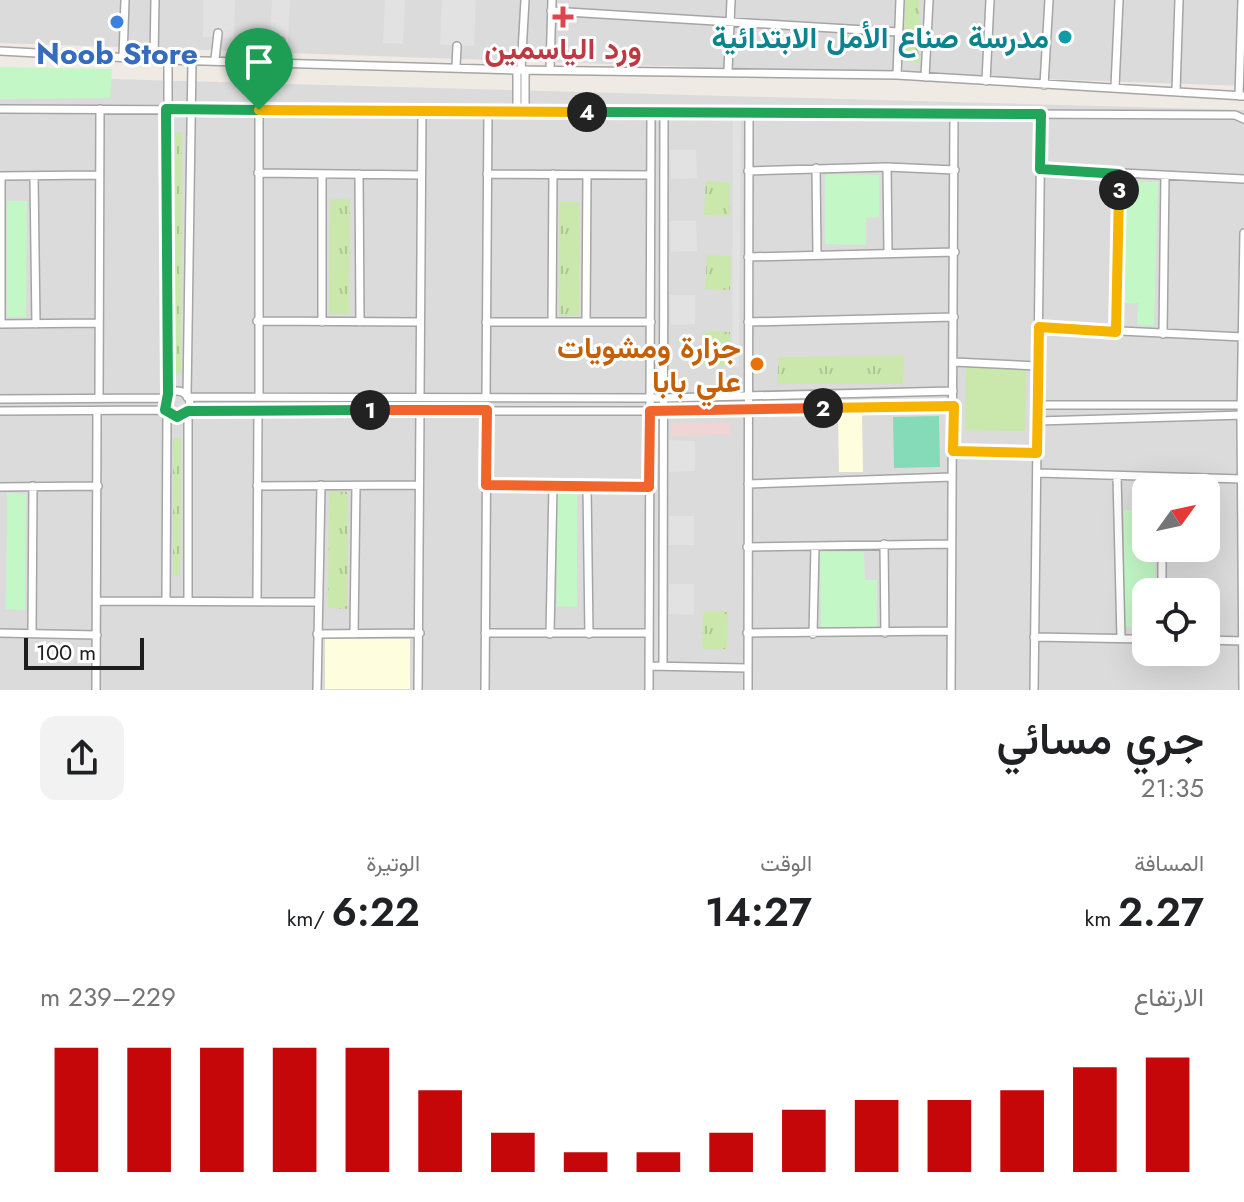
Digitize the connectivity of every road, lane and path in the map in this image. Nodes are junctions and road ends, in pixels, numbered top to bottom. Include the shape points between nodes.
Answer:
1 (125, 0) edge
2 (155, 0) edge
3 (525, 0) edge
4 (552, 0) edge
5 (731, 0) edge
6 (900, 0) edge
7 (929, 0) edge
8 (990, 0) edge
9 (1049, 0) edge
10 (1119, 0) edge
11 (1179, 0) edge
12 (1242, 0) edge
13 (551, 11) junction
14 (730, 22) junction
15 (898, 32) junction
16 (218, 33) dead end
17 (281, 41) dead end
18 (457, 46) dead end
19 (0, 51) edge
20 (123, 57) junction
21 (154, 59) junction
22 (215, 59) junction
23 (168, 60) junction
24 (192, 60) junction
25 (280, 62) junction
26 (456, 67) junction
27 (550, 69) junction
28 (521, 70) junction
29 (728, 71) junction
30 (897, 75) junction
31 (925, 77) junction
32 (986, 81) junction
33 (1044, 85) junction
34 (1115, 87) junction
35 (1176, 91) junction
36 (1242, 92) edge
37 (0, 109) edge
38 (100, 109) junction
39 (166, 109) junction
40 (189, 110) junction
41 (259, 110) junction
42 (422, 111) junction
43 (488, 111) junction
44 (521, 111) junction
45 (651, 112) junction
46 (664, 112) junction
47 (749, 113) junction
48 (954, 114) junction
49 (1041, 114) junction
50 (1244, 119) edge
51 (887, 167) junction
52 (816, 168) junction
53 (1040, 169) junction
54 (955, 170) junction
55 (748, 171) junction
56 (258, 173) junction
57 (322, 174) junction
58 (359, 174) junction
59 (487, 174) junction
60 (553, 174) junction
61 (1119, 174) junction
62 (98, 175) junction
63 (421, 175) junction
64 (587, 175) junction
65 (651, 175) junction
66 (0, 176) edge
67 (34, 176) junction
68 (1165, 176) junction
69 (1244, 179) edge
70 (1244, 233) edge
71 (888, 252) junction
72 (955, 252) junction
73 (817, 254) junction
74 (748, 257) junction
75 (954, 317) junction
76 (257, 321) junction
77 (322, 322) junction
78 (360, 322) junction
79 (420, 322) junction
80 (486, 322) junction
81 (552, 322) junction
82 (586, 322) junction
83 (651, 322) junction
84 (748, 322) junction
85 (97, 323) junction
86 (0, 324) edge
87 (36, 324) junction
88 (1039, 327) junction
89 (1116, 332) junction
90 (1163, 334) junction
91 (1243, 337) edge
92 (954, 362) junction
93 (1037, 366) junction
94 (953, 391) junction
95 (167, 396) junction
96 (187, 397) junction
97 (259, 397) junction
98 (420, 397) junction
99 (486, 397) junction
100 (750, 397) junction
101 (99, 398) junction
102 (650, 398) junction
103 (664, 398) junction
104 (0, 399) edge
105 (1243, 404) edge
106 (1038, 405) junction
107 (954, 406) junction
108 (749, 409) junction
109 (258, 410) junction
110 (420, 410) junction
111 (487, 410) junction
112 (0, 411) edge
113 (97, 411) junction
114 (166, 411) junction
115 (188, 411) junction
116 (650, 411) junction
117 (664, 411) junction
118 (1243, 416) edge
119 (1038, 421) junction
120 (953, 451) junction
121 (1037, 453) junction
122 (1038, 473) junction
123 (1117, 476) junction
124 (952, 477) junction
125 (1132, 477) edge
126 (1220, 479) edge
127 (1242, 479) junction
128 (748, 484) junction
129 (321, 485) junction
130 (419, 485) junction
131 (486, 485) junction
132 (33, 486) junction
133 (98, 486) junction
134 (257, 486) junction
135 (356, 486) junction
136 (553, 486) junction
137 (0, 487) edge
138 (587, 487) junction
139 (649, 487) junction
140 (884, 544) junction
141 (950, 544) junction
142 (747, 547) junction
143 (815, 547) junction
144 (166, 599) junction
145 (188, 600) junction
146 (257, 600) junction
147 (98, 601) junction
148 (316, 602) junction
149 (950, 631) junction
150 (0, 633) edge
151 (32, 633) junction
152 (420, 633) junction
153 (485, 633) junction
154 (649, 633) junction
155 (747, 633) junction
156 (885, 633) junction
157 (317, 634) junction
158 (354, 634) junction
159 (550, 634) junction
160 (589, 634) junction
161 (813, 634) junction
162 (97, 635) junction
163 (1034, 637) junction
164 (1121, 638) junction
165 (1132, 638) edge
166 (1220, 640) edge
167 (1243, 641) edge
168 (649, 666) junction
169 (663, 666) junction
170 (747, 668) junction
171 (96, 690) edge
172 (317, 690) edge
173 (418, 690) edge
174 (485, 690) edge
175 (649, 690) edge
176 (748, 690) edge
177 (951, 690) edge
178 (1034, 690) edge
179 (1243, 690) edge

1 - 20 street
2 - 21 street
3 - 28 street
4 - 13 street
5 - 14 street
6 - 15 street
7 - 31 street
8 - 32 street
9 - 33 street
10 - 34 street
11 - 35 street
12 - 36 street
13 - 14 street
13 - 27 street
14 - 15 street
14 - 29 street
15 - 30 street
16 - 22 street
17 - 25 street
18 - 26 street
19 - 20 street
20 - 21 street
21 - 23 street
22 - 24 street
22 - 25 street
23 - 24 street
23 - 39 street
24 - 40 street
25 - 26 street
26 - 28 street
27 - 28 street
27 - 29 street
28 - 44 street
29 - 30 street
30 - 31 street
31 - 32 street
32 - 33 street
33 - 34 street
34 - 35 street
35 - 36 street
37 - 38 street
38 - 39 street
38 - 62 street
39 - 40 street
39 - 95 street
40 - 41 street
40 - 96 street
41 - 42 street
41 - 56 street
42 - 43 street
42 - 63 street
43 - 44 street
43 - 59 street
44 - 45 street
45 - 46 street
45 - 65 street
46 - 47 street
46 - 103 street
47 - 48 street
47 - 55 street
48 - 49 street
48 - 54 street
49 - 50 street
49 - 53 street
51 - 52 street
51 - 54 street
51 - 71 street
52 - 55 street
52 - 73 street
53 - 61 street
53 - 88 street
54 - 72 street
55 - 74 street
56 - 57 street
56 - 76 street
57 - 58 street
57 - 77 street
58 - 63 street
58 - 78 street
59 - 60 street
59 - 80 street
60 - 64 street
60 - 81 street
61 - 68 street
61 - 89 street
62 - 67 street
62 - 85 street
63 - 79 street
64 - 65 street
64 - 82 street
65 - 83 street
66 - 67 street
66 - 86 street
67 - 87 street
68 - 69 street
68 - 90 street
70 - 91 street
71 - 72 street
71 - 73 street
72 - 75 street
73 - 74 street
74 - 84 street
75 - 84 street
75 - 92 street
76 - 77 street
76 - 97 street
77 - 78 street
78 - 79 street
79 - 98 street
80 - 81 street
80 - 99 street
81 - 82 street
82 - 83 street
83 - 102 street
84 - 100 street
85 - 87 street
85 - 101 street
86 - 87 street
88 - 89 street
88 - 93 street
89 - 90 street
90 - 91 street
91 - 105 street
92 - 93 street
92 - 94 street
93 - 106 street
94 - 100 street
94 - 107 street
95 - 96 street via 180,391
95 - 101 street
95 - 114 street
96 - 97 street
96 - 115 street
97 - 98 street
98 - 99 street
99 - 102 street
100 - 103 street
100 - 108 street
101 - 104 street
102 - 103 street
102 - 116 street
103 - 117 street
105 - 106 street
105 - 118 street
106 - 119 street
107 - 108 street
107 - 120 street
108 - 117 street
108 - 128 street
109 - 110 street
109 - 115 street
109 - 134 street
110 - 111 street
110 - 130 street
111 - 116 street
111 - 131 street
112 - 113 street
113 - 114 street
113 - 133 street
114 - 115 street via 177,417
114 - 144 street
115 - 145 street
116 - 117 street
116 - 139 street
117 - 169 street
118 - 119 street
118 - 127 street
119 - 121 street
120 - 121 street
120 - 124 street
121 - 122 street
122 - 123 street
122 - 163 street
123 - 125 street
123 - 164 street
124 - 128 street
124 - 141 street
126 - 127 street
127 - 167 street
128 - 142 street
129 - 134 street
129 - 135 street
129 - 148 street
130 - 135 street
130 - 152 street
131 - 136 street
131 - 153 street
132 - 133 street
132 - 137 street
132 - 151 street
133 - 147 street
134 - 146 street
135 - 158 street
136 - 138 street
136 - 159 street
138 - 139 street
138 - 160 street
139 - 154 street
140 - 141 street
140 - 143 street
140 - 156 street
141 - 149 street
142 - 143 street
142 - 155 street
143 - 161 street
144 - 145 street
144 - 147 street
145 - 146 street
146 - 148 street
147 - 162 street
148 - 157 street
149 - 156 street
149 - 177 street
150 - 151 street
151 - 162 street
152 - 158 street
152 - 173 street
153 - 159 street
153 - 174 street
154 - 160 street
154 - 168 street
155 - 161 street
155 - 170 street
156 - 161 street
157 - 158 street
157 - 172 street
159 - 160 street
162 - 171 street
163 - 164 street
163 - 178 street
164 - 165 street
166 - 167 street
167 - 179 street
168 - 169 street
168 - 175 street
169 - 170 street
170 - 176 street

